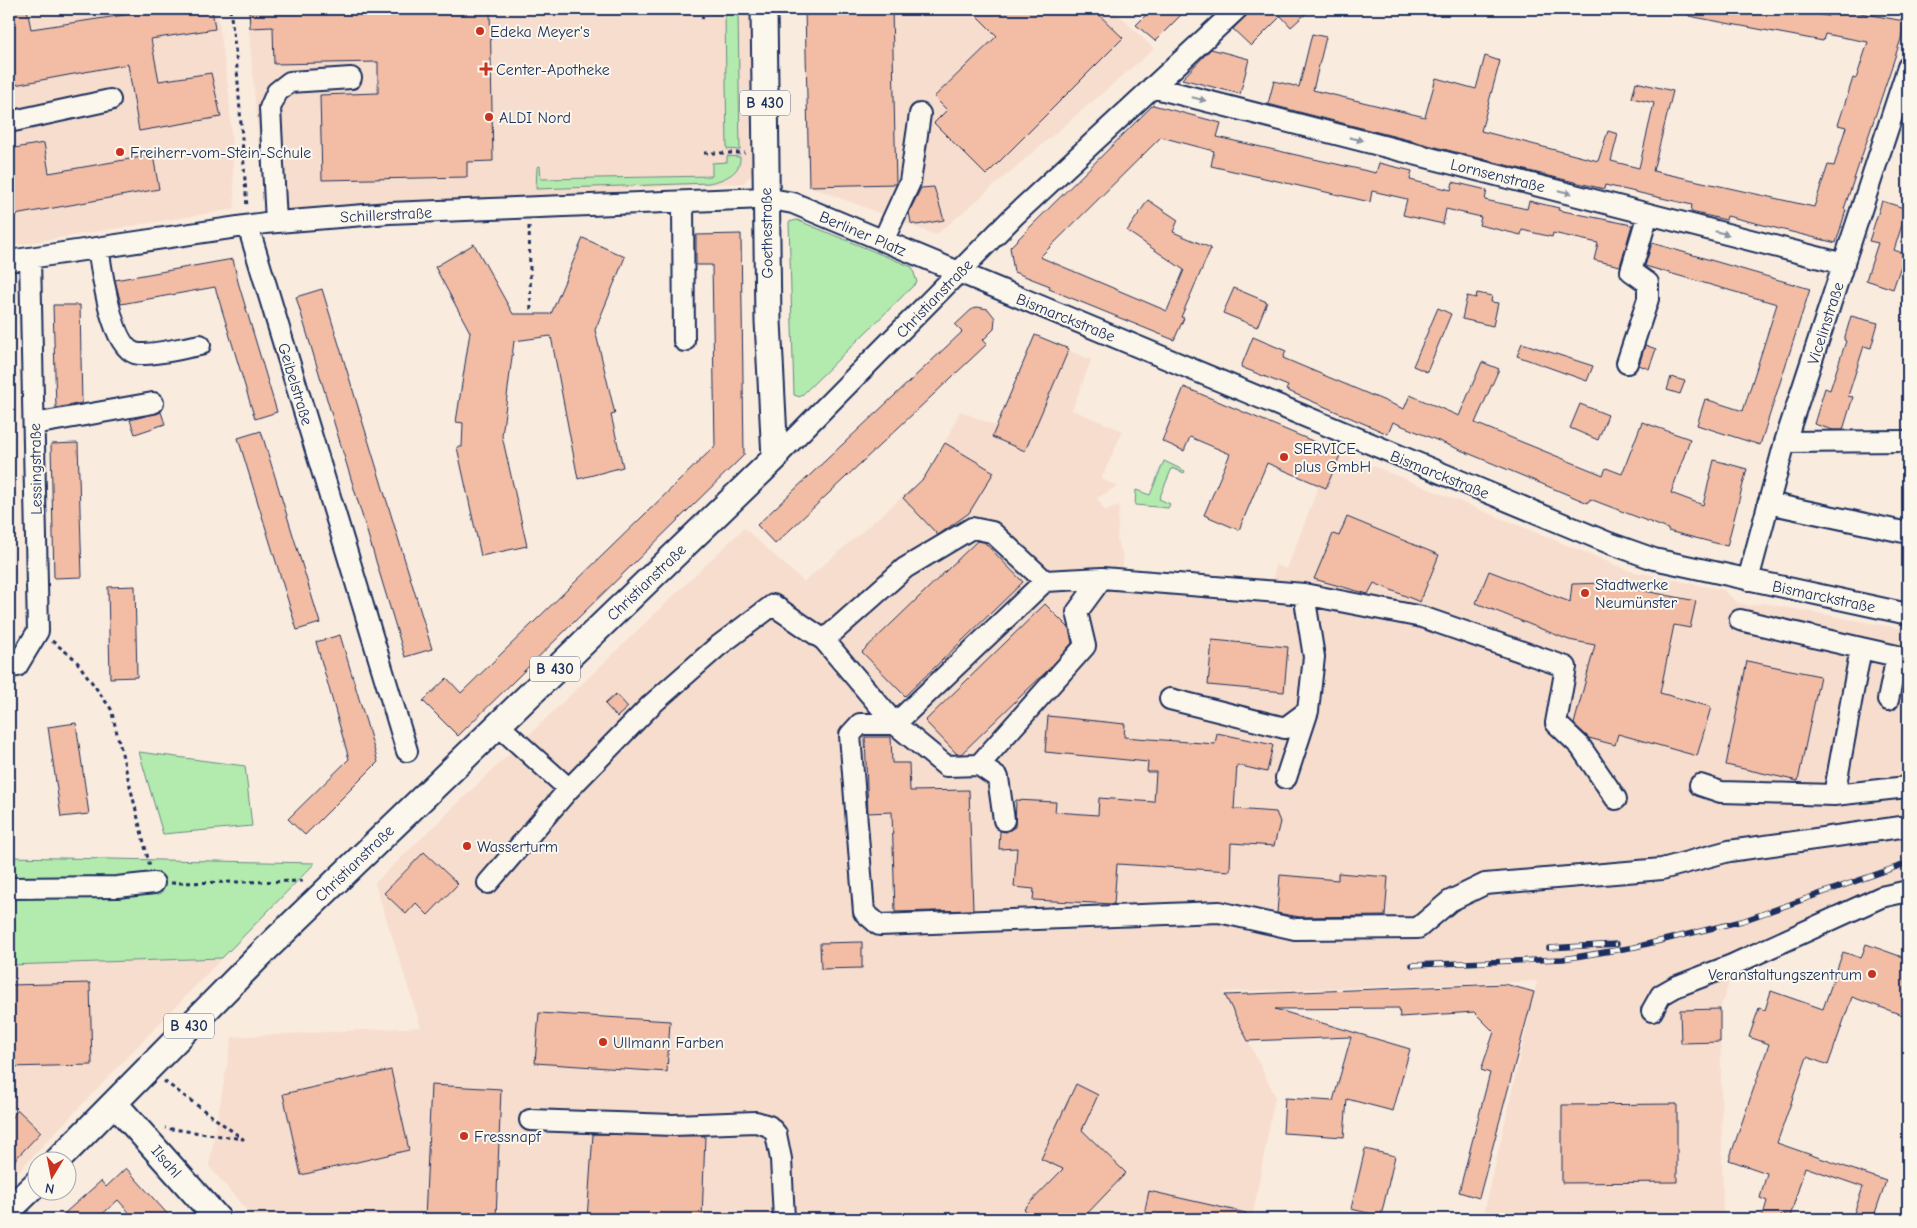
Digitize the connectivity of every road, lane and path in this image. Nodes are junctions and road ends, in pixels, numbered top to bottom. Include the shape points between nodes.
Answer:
1 (230, 9) edge
2 (706, 9) edge
3 (764, 9) edge
4 (1238, 9) edge
5 (702, 19) dead end
6 (1908, 67) edge
7 (352, 78) dead end
8 (1152, 87) junction
9 (110, 100) dead end
10 (920, 114) dead end
11 (9, 122) edge
12 (704, 153) dead end
13 (765, 153) junction
14 (765, 198) junction
15 (684, 203) junction
16 (529, 208) junction
17 (1648, 214) junction
18 (276, 222) junction
19 (248, 226) junction
20 (883, 241) junction
21 (98, 248) junction
22 (30, 258) junction
23 (9, 260) edge
24 (1844, 264) junction
25 (959, 274) junction
26 (531, 314) dead end
27 (684, 341) dead end
28 (200, 345) dead end
29 (1628, 363) dead end
30 (154, 403) dead end
31 (34, 424) junction
32 (1908, 441) edge
33 (1785, 442) junction
34 (775, 458) junction
35 (1768, 503) junction
36 (1908, 533) edge
37 (1102, 578) junction
38 (1748, 580) junction
39 (1045, 581) junction
40 (1304, 594) junction
41 (1908, 614) edge
42 (1740, 620) dead end
43 (38, 631) junction
44 (824, 640) junction
45 (1861, 648) junction
46 (9, 667) edge
47 (1170, 699) dead end
48 (1888, 700) dead end
49 (1308, 711) junction
50 (895, 724) junction
51 (498, 725) junction
52 (408, 751) dead end
53 (979, 765) junction
54 (1286, 778) dead end
55 (1700, 785) dead end
56 (1907, 787) edge
57 (570, 789) junction
58 (1834, 795) junction
59 (1616, 799) dead end
60 (1004, 820) dead end
61 (1908, 826) edge
62 (336, 881) junction
63 (154, 883) junction
64 (488, 883) dead end
65 (9, 888) edge
66 (1908, 891) edge
67 (1652, 1011) dead end
68 (148, 1069) junction
69 (115, 1104) junction
70 (530, 1120) dead end
71 (135, 1124) junction
72 (68, 1150) edge
73 (28, 1192) edge
74 (9, 1210) edge
75 (218, 1219) edge
76 (784, 1219) edge

1 - 19 path
2 - 5 path
3 - 13 main road, Goethestraße / B 430
4 - 8 street, Christianstraße
6 - 24 street, Vicelinstraße
7 - 18 street via 290,82 277,92 270,108
8 -> 17 street, Lornsenstraße
8 - 25 street, Christianstraße via 1014,216
9 - 11 street
10 - 20 street via 910,182
12 - 13 path
13 - 14 main road, Goethestraße / B 430
14 - 15 street, Schillerstraße
14 - 20 street, Berliner Platz via 793,203
14 - 34 main road, Goethestraße / B 430
15 - 16 street, Schillerstraße
15 - 27 street
16 - 18 street, Schillerstraße via 389,213
16 - 26 path
17 -> 24 street, Lornsenstraße
17 - 29 street via 1631,271 1648,283 1648,299
18 - 19 street, Schillerstraße
19 - 21 street, Schillerstraße
19 - 52 street, Geibelstraße
20 - 25 street, Berliner Platz
21 - 22 street, Schillerstraße
21 - 28 street via 109,309 127,348 139,354
22 - 23 street, Schillerstraße
22 - 31 street, Lessingstraße
24 - 33 street, Vicelinstraße
25 - 34 street, Christianstraße
25 - 38 street, Bismarckstraße via 1609,543 1654,559
30 - 31 street
31 - 43 street, Lessingstraße
32 - 33 street
33 - 35 street, Vicelinstraße
34 - 51 main road, Christianstraße / B 430
35 - 36 street
35 - 38 street, Vicelinstraße
37 - 39 street
37 - 40 street
37 - 53 street via 1078,612 1085,646
38 - 41 street, Bismarckstraße
39 - 44 street via 992,532 972,528 905,568
39 - 50 street
40 - 49 street via 1314,658
40 - 59 street via 1422,617 1566,667 1556,723 1580,746
42 - 45 street
43 - 46 street via 17,666
43 - 63 path via 75,658 111,709
44 - 50 street
44 - 57 street via 773,605 717,647 651,705
45 - 48 street via 1897,656
45 - 58 street
47 - 49 street via 1285,728
49 - 54 street
50 - 53 street via 946,766
50 - 61 street via 860,724 850,735 864,912 879,925 1218,912 1295,929 1418,928 1450,901 1485,884 1662,869 1729,851
51 - 57 street
51 - 62 main road, Christianstraße / B 430
53 - 60 street via 998,778
55 - 58 street via 1721,792
56 - 58 street
57 - 64 street
62 - 63 path
62 - 68 main road, Christianstraße / B 430
63 - 65 street via 117,887
66 - 67 street via 1880,897 1732,965 1675,987 1661,995
68 - 69 main road, Christianstraße / B 430
68 - 71 path via 243,1139
69 - 71 main road, Ilsahl
69 - 72 main road, Christianstraße
70 - 76 street via 673,1125 756,1122 769,1126 776,1134 781,1159
71 - 75 main road, Ilsahl
73 - 74 main road

